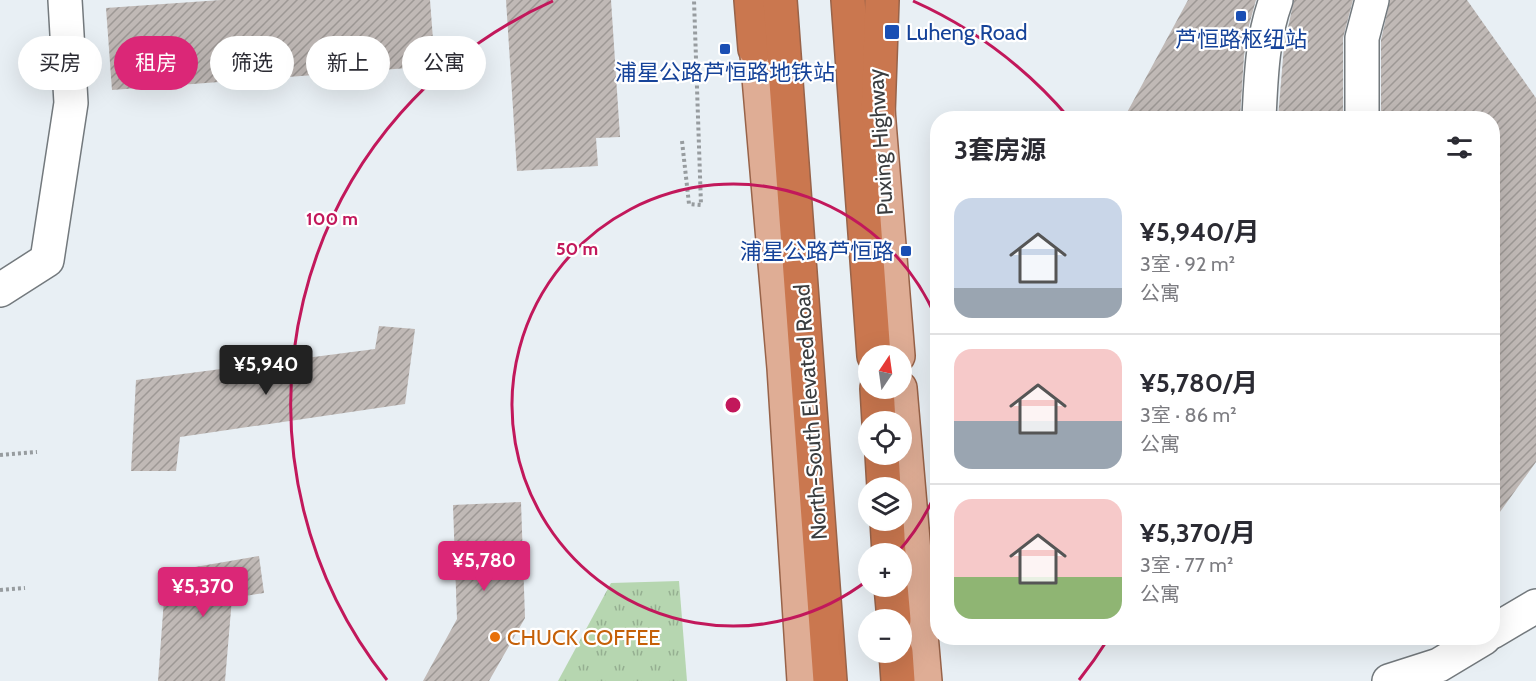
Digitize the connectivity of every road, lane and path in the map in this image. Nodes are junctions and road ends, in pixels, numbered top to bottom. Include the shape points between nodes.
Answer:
1 (65, 0) edge
2 (694, 0) edge
3 (743, 0) edge
4 (752, 0) edge
5 (780, 0) edge
6 (848, 0) edge
7 (869, 0) edge
8 (882, 0) edge
9 (894, 0) edge
10 (1276, 0) edge
11 (1372, 0) edge
12 (755, 49) junction
13 (1259, 111) edge
14 (1362, 111) edge
15 (878, 115) junction
16 (682, 141) dead end
17 (0, 290) edge
18 (873, 345) edge
19 (897, 345) edge
20 (901, 399) edge
21 (38, 452) dead end
22 (0, 455) edge
23 (25, 588) dead end
24 (0, 590) edge
25 (1536, 606) edge
26 (1500, 627) edge
27 (1472, 645) edge
28 (897, 663) edge
29 (804, 681) edge
30 (830, 681) edge
31 (898, 681) edge
32 (925, 681) edge
33 (1389, 681) edge

1 - 17 lane via 71,103 47,260
2 - 16 path via 701,205 689,204
3 - 12 main road
4 - 12 highway
5 - 30 highway, North-South Elevated Road
6 - 18 highway
7 - 15 main road, Puxing Highway
8 - 15 highway
9 - 15 main road
10 - 13 lane via 1261,69
11 - 14 lane via 1362,38
12 - 29 main road via 784,368
15 - 19 main road, Puxing Highway
20 - 32 main road
21 - 22 path
23 - 24 path
25 - 26 lane
27 - 33 lane via 1439,665
28 - 31 highway

